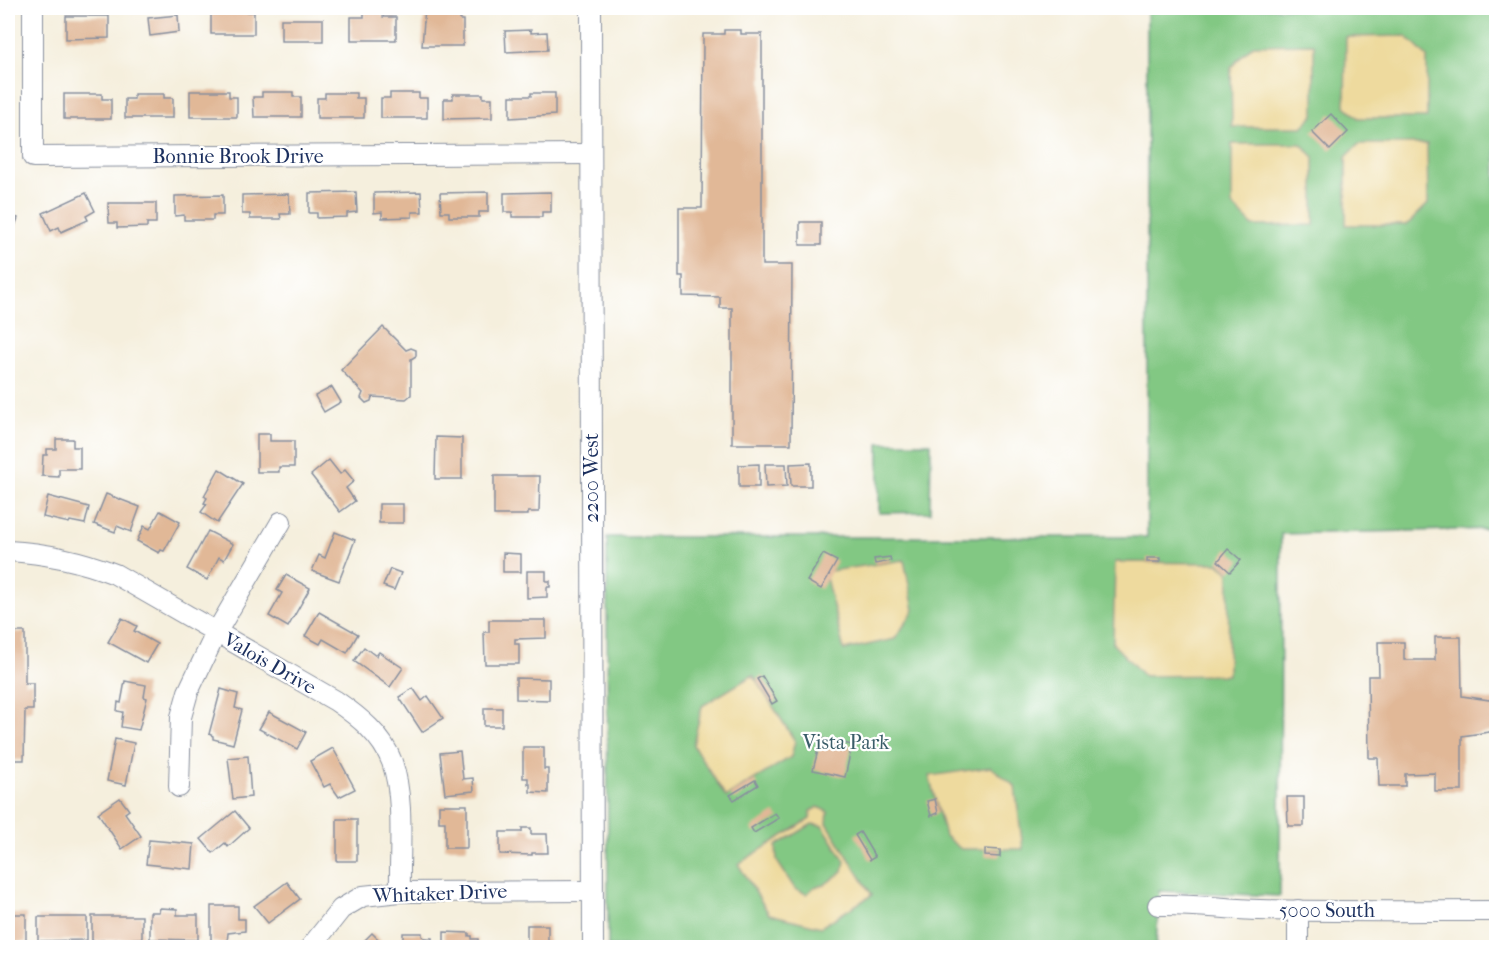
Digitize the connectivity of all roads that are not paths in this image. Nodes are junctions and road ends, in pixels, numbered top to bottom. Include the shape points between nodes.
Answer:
1 (33, 8) edge
2 (591, 8) edge
3 (591, 154) junction
4 (281, 522) dead end
5 (8, 551) edge
6 (216, 633) junction
7 (179, 787) dead end
8 (592, 891) junction
9 (400, 892) junction
10 (1158, 905) dead end
11 (1298, 910) junction
12 (1497, 911) edge
13 (310, 948) edge
14 (593, 948) edge
15 (1298, 948) edge

1 - 3 street, Bonnie Brook Drive via 33,157
2 - 3 street, 2200 West
3 - 8 street, 2200 West
4 - 6 street
5 - 6 street, Valois Drive via 53,554 115,574
6 - 7 street via 188,692 181,717
6 - 9 street, Valois Drive via 336,701 382,743 396,777
8 - 9 street, Whitaker Drive
8 - 14 street, 2200 West
9 - 13 street, Whitaker Drive via 351,901
10 - 11 street, 5000 South
11 - 12 street, 5000 South
11 - 15 street

